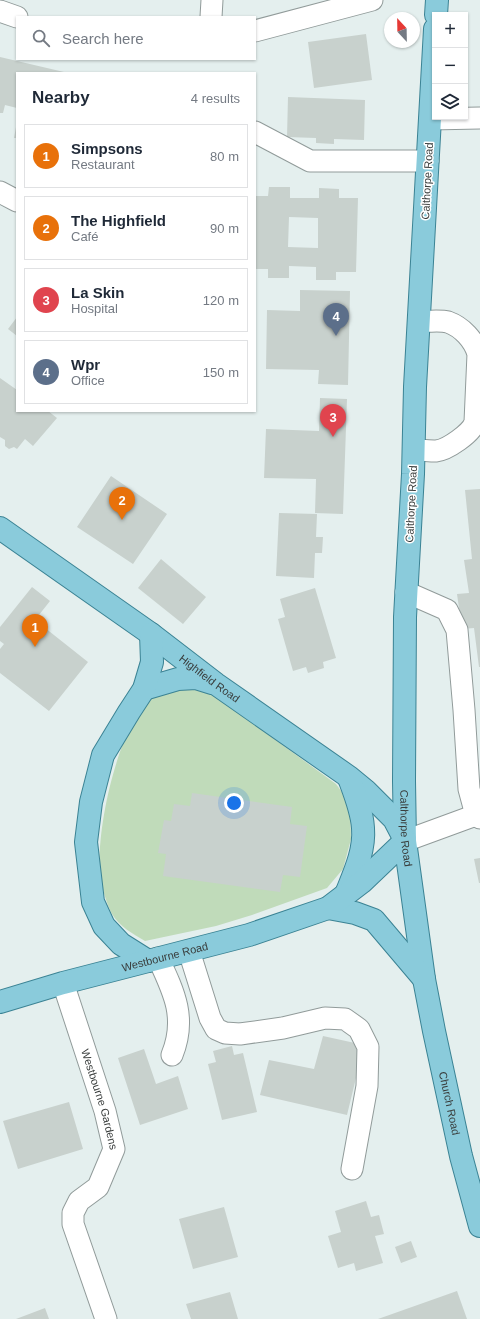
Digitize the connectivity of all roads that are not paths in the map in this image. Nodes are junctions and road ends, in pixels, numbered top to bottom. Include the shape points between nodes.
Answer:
1 (212, 0) edge
2 (372, 0) edge
3 (436, 0) edge
4 (0, 11) edge
5 (436, 12) edge
6 (211, 16) edge
7 (16, 17) edge
8 (256, 31) edge
9 (434, 48) edge
10 (480, 118) edge
11 (430, 119) junction
12 (256, 133) edge
13 (428, 161) junction
14 (0, 192) edge
15 (16, 200) edge
16 (419, 322) junction
17 (414, 450) junction
18 (0, 528) edge
19 (406, 592) junction
20 (151, 634) junction
21 (216, 684) junction
22 (144, 690) junction
23 (349, 777) junction
24 (478, 816) edge
25 (405, 841) junction
26 (346, 894) junction
27 (328, 908) junction
28 (189, 951) junction
29 (153, 960) junction
30 (424, 979) junction
31 (63, 983) junction
32 (0, 1002) edge
33 (172, 1055) dead end
34 (352, 1169) dead end
35 (480, 1226) edge
36 (106, 1319) edge

1 - 6 street
2 - 8 street
3 - 5 main road
4 - 7 street
9 - 11 main road, Calthorpe Road
10 - 11 street
11 - 13 main road, Calthorpe Road
12 - 13 street via 310,161
13 - 16 main road, Calthorpe Road
14 - 15 street
16 - 17 main road, Calthorpe Road
16 - 17 street via 447,322 471,340 478,354 476,414 472,430 450,445 437,451
17 - 19 main road, Calthorpe Road
18 - 20 main road, Highfield Road
19 - 24 street via 447,610 457,630 469,789
19 - 25 main road, Calthorpe Road
20 - 21 main road, Highfield Road
20 - 22 main road via 152,662
21 - 22 main road via 196,678 178,680
21 - 23 main road, Highfield Road
22 - 29 main road via 103,755 91,802 86,842 93,902 104,926 121,944
23 - 25 main road, Highfield Road via 394,819
23 - 26 main road via 360,808 363,830 362,848
24 - 25 street
25 - 26 main road
25 - 30 main road, Calthorpe Road
26 - 27 main road
27 - 28 main road, Westbourne Road via 249,935
27 - 30 main road via 374,920
28 - 29 main road, Westbourne Road
28 - 34 street via 210,1018 216,1029 225,1033 240,1034 283,1028 324,1018 345,1019 359,1028 368,1047 367,1086
29 - 31 main road, Westbourne Road
29 - 33 street via 176,999 179,1023 177,1042
30 - 35 main road, Church Road via 461,1156
31 - 32 main road, Westbourne Road
31 - 36 street, Westbourne Gardens via 105,1111 114,1149 98,1187 79,1201 73,1213 73,1224

